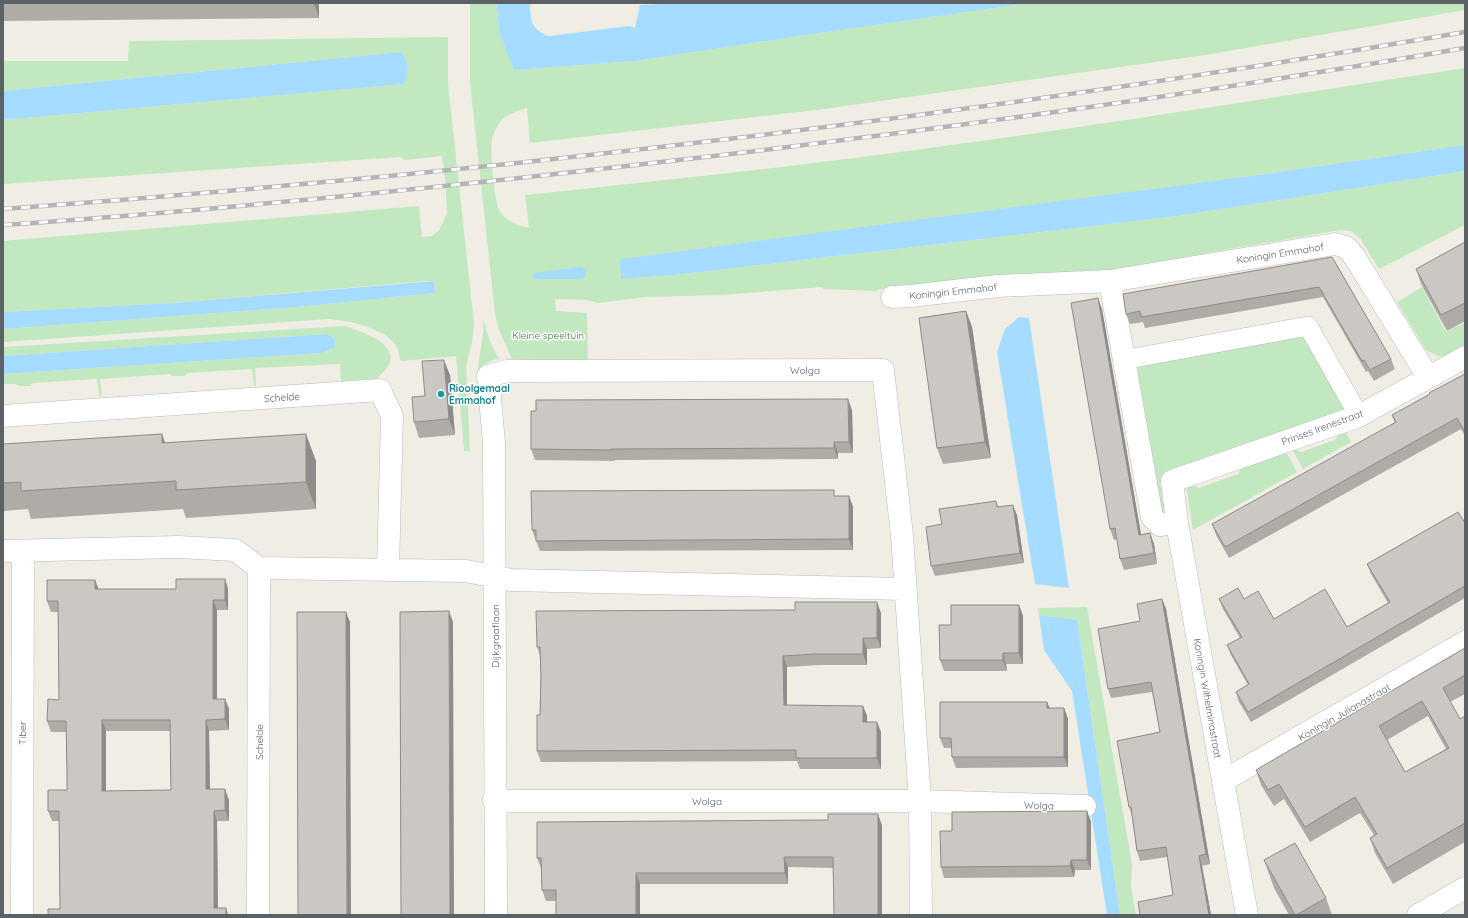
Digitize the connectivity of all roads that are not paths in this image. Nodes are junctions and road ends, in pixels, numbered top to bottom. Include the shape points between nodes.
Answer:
1 (1110, 281) junction
2 (892, 297) dead end
3 (1465, 357) edge
4 (1123, 360) junction
5 (507, 372) joint
6 (1428, 377) junction
7 (3, 416) edge
8 (1358, 416) junction
9 (1172, 481) joint
10 (1177, 523) junction
11 (13, 551) edge
12 (259, 568) junction
13 (388, 569) junction
14 (495, 576) junction
15 (905, 589) junction
16 (1465, 642) edge
17 (1223, 781) junction
18 (494, 800) junction
19 (920, 800) junction
20 (1085, 806) dead end
21 (1465, 888) edge
22 (22, 915) edge
23 (258, 915) edge
24 (496, 915) edge
25 (921, 915) edge
26 (1247, 915) edge
27 (1418, 915) edge

1 - 2 street, Koningin Emmahof via 998,286
1 - 4 street
1 - 6 street, Koningin Emmahof via 1335,244 1346,248 1354,256
3 - 6 street, Prinses Irenestraat
4 - 8 street via 1308,326
4 - 10 street via 1152,517 1160,525
5 - 14 street, Dijkgraaflaan via 488,376 494,443
5 - 15 street, Wolga via 883,370 902,535
6 - 8 street, Prinses Irenestraat
7 - 13 street, Schelde via 380,390 392,416
8 - 9 street, Prinses Irenestraat
9 - 10 street, Koningin Wilhelminastraat
10 - 17 street, Koningin Wilhelminastraat
11 - 12 street via 178,547 235,550
11 - 22 street, Tiber
12 - 13 street
12 - 23 street, Schelde
13 - 14 street via 466,572
14 - 15 street via 511,580
14 - 18 street, Dijkgraaflaan
15 - 19 street, Wolga
16 - 17 street, Koningin Julianastraat
17 - 26 street, Koningin Wilhelminastraat
18 - 19 street, Wolga
18 - 24 street, Dijkgraaflaan
19 - 20 street, Wolga
19 - 25 street, Wolga
21 - 27 street

